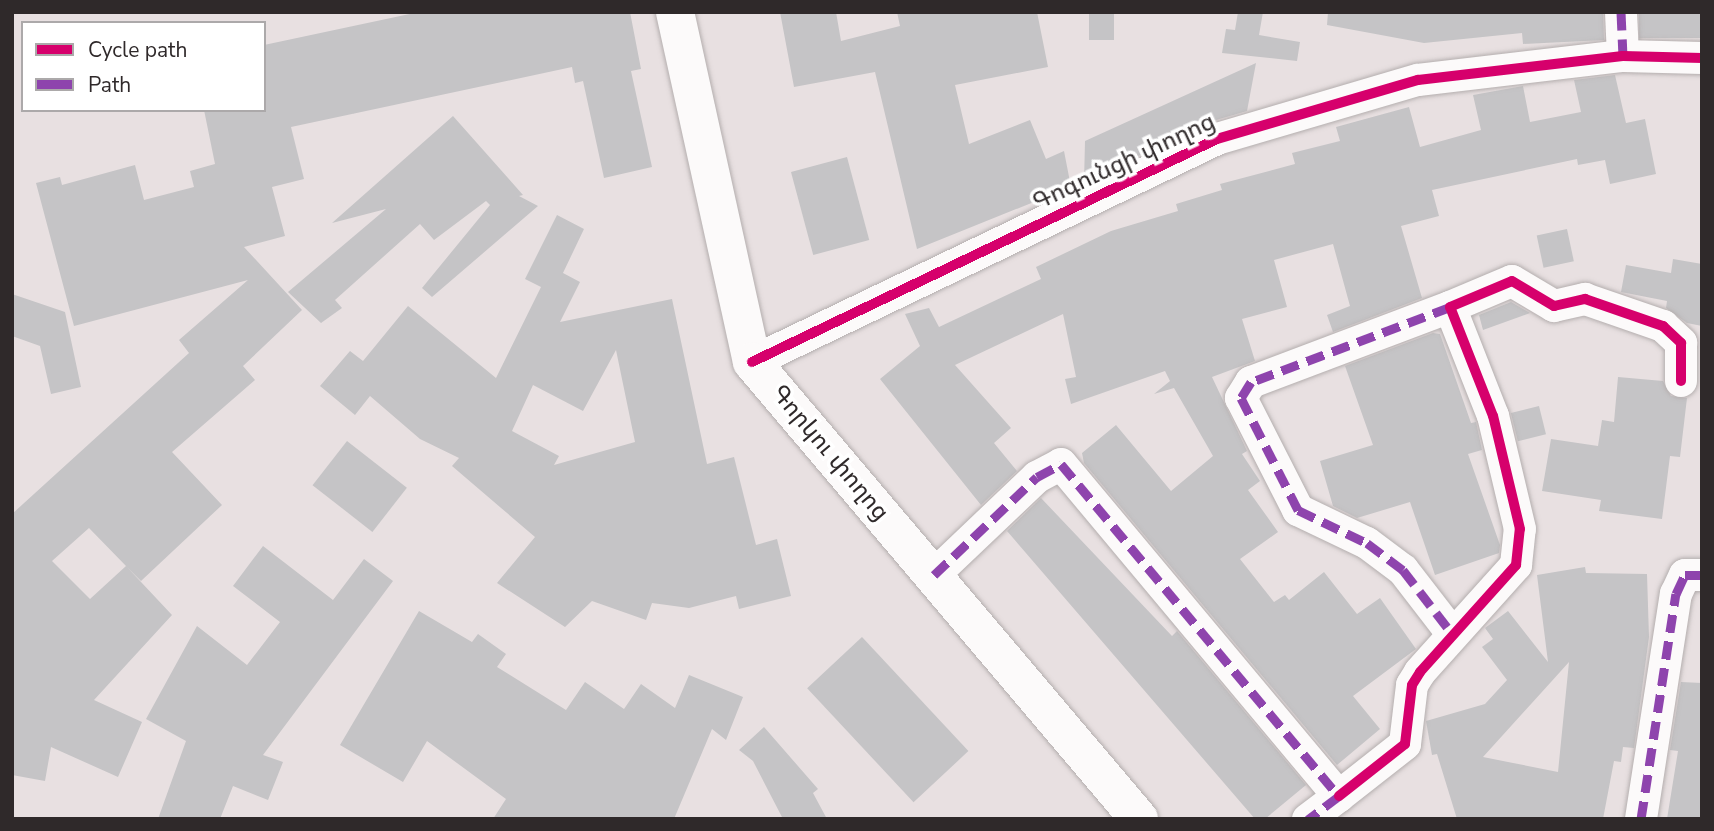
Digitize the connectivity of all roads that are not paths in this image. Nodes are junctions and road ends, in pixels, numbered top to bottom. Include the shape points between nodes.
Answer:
1 (675, 12) edge
2 (1621, 12) edge
3 (1623, 56) junction
4 (1702, 58) edge
5 (1450, 307) junction
6 (752, 362) junction
7 (1681, 382) dead end
8 (934, 575) junction
9 (1702, 575) edge
10 (1451, 632) junction
11 (1339, 796) junction
12 (1139, 819) edge
13 (1308, 819) edge
14 (1641, 819) edge

1 - 6 main road, Գորկու փողոց
2 - 3 street
3 - 4 street, Գոգունցի փողոց
3 - 6 street, Գոգունցի փողոց via 1418,80 1217,139
5 - 7 street via 1512,281 1554,306 1585,299 1663,326 1681,342
5 - 10 street via 1493,416 1520,528 1516,565
5 - 10 street via 1251,382 1241,398 1298,510 1367,543 1403,570
6 - 8 main road, Գորկու փողոց
8 - 11 street via 1037,477 1061,464
8 - 12 main road, Գորկու փողոց
9 - 14 street via 1685,575 1676,594
10 - 11 street via 1412,685 1405,744
11 - 13 street

